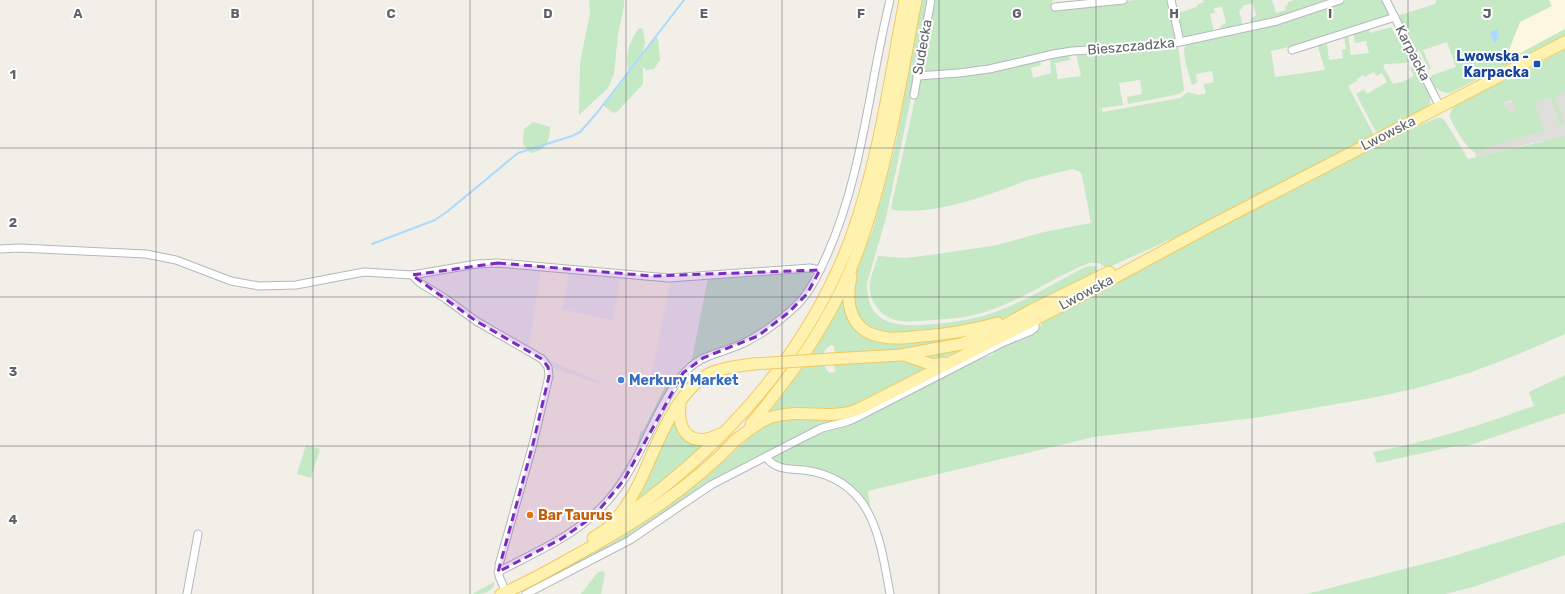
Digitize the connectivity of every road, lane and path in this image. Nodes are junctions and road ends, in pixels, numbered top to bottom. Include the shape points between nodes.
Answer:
1 (890, 0) edge
2 (905, 0) edge
3 (916, 0) edge
4 (931, 0) edge
5 (1123, 0) edge
6 (1171, 0) edge
7 (1340, 0) edge
8 (1386, 0) edge
9 (1055, 6) dead end
10 (1395, 17) junction
11 (1180, 42) junction
12 (1565, 42) edge
13 (1292, 50) dead end
14 (917, 76) junction
15 (914, 95) dead end
16 (1440, 107) junction
17 (0, 250) edge
18 (857, 254) junction
19 (820, 270) junction
20 (412, 275) junction
21 (1034, 314) junction
22 (901, 355) junction
23 (959, 357) junction
24 (680, 402) junction
25 (736, 421) junction
26 (733, 442) junction
27 (766, 457) junction
28 (605, 530) junction
29 (198, 534) dead end
30 (498, 572) junction
31 (509, 591) edge
32 (187, 594) edge
33 (494, 594) edge
34 (526, 594) edge
35 (890, 594) edge

1 - 19 street via 852,184 839,225
2 - 25 main road via 868,179 844,256 826,295 795,349
3 - 18 main road via 872,209
4 - 14 street, Sudecka
5 - 9 street
6 - 11 street
7 - 11 street, Bieszczadzka via 1277,21
8 - 10 street, Karpacka
10 - 13 street
10 - 16 street, Karpacka
11 - 14 street, Bieszczadzka via 1138,48 1072,51 989,69
12 - 16 main road, Lwowska
14 - 15 street, Sudecka
16 - 21 main road, Lwowska via 1212,225 1125,264
17 - 20 street via 18,248 146,254 176,260 231,281 259,286 296,285 364,272
18 - 21 main road via 848,294 849,308 859,325 883,338 954,334
18 - 26 main road via 823,324 796,368
19 - 20 street via 810,268 669,278 498,263
19 - 30 street via 806,294 788,313 758,336 736,347 703,358 683,373 665,400 624,480 594,516 561,538
20 - 30 street via 420,284 474,319 542,359 548,367 549,376 533,444
21 - 22 main road via 961,344
21 - 23 main road, Lwowska
21 - 27 street via 1035,328 1031,331 1004,342 846,422 822,428
22 - 23 main road via 934,365
22 - 24 main road, bridge via 728,367 698,380
23 - 26 main road via 851,412 830,415 780,415 762,421
24 - 25 main road via 681,424 687,434 699,440 720,434
24 - 28 main road via 631,500
25 - 28 main road via 676,479
26 - 31 main road via 699,475 654,509
27 - 34 street via 707,488 630,540
27 - 35 street via 769,462 779,467 829,477 857,495 872,519
28 - 31 main road
29 - 32 street
30 - 31 street
31 - 33 main road

